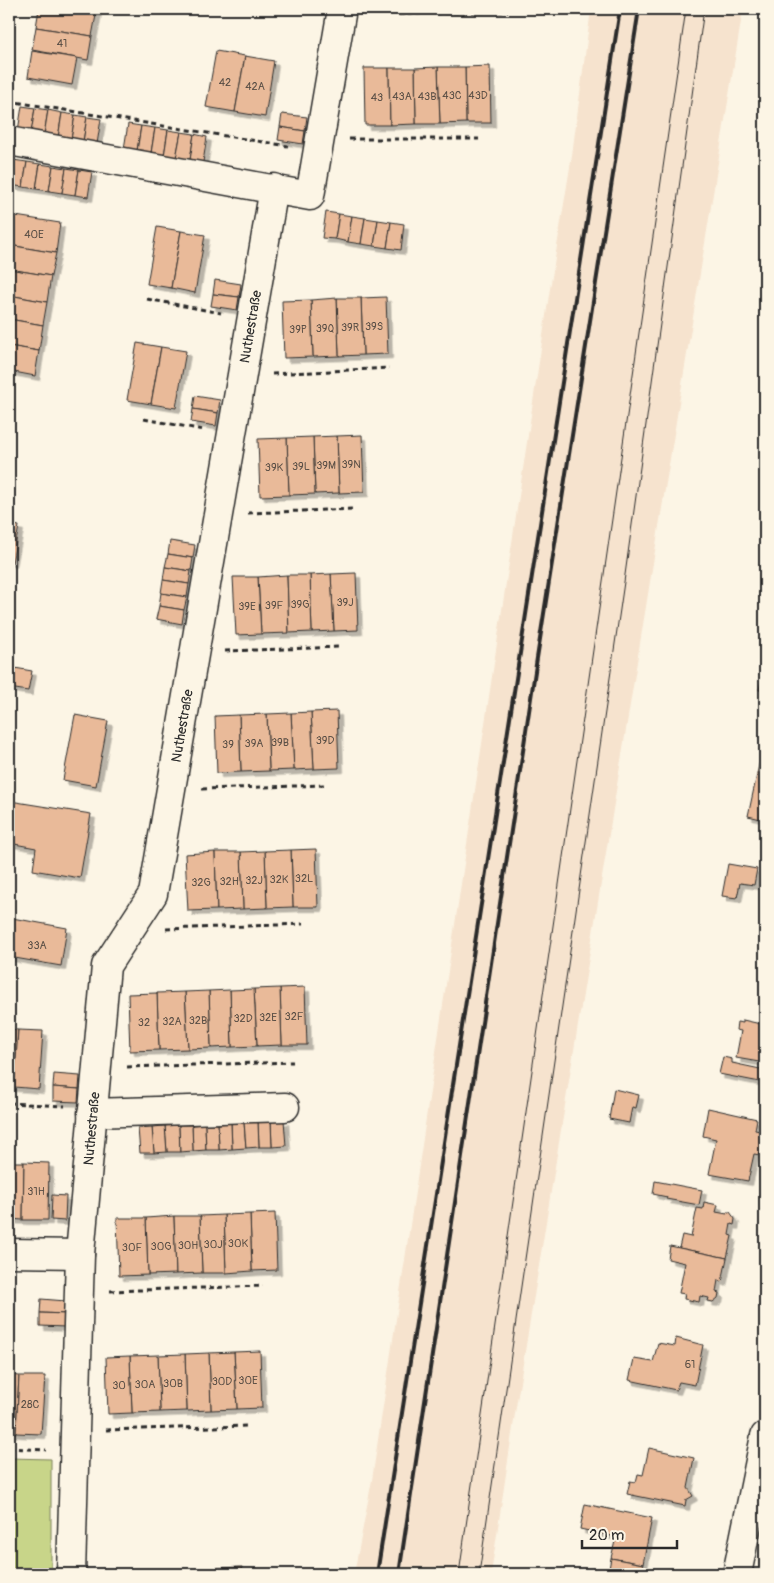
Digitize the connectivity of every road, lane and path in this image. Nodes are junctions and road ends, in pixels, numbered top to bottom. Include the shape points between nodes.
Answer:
1 (302, 9) edge
2 (508, 11) dead end
3 (341, 12) edge
4 (9, 101) edge
5 (479, 139) dead end
6 (9, 141) edge
7 (319, 145) junction
8 (274, 188) junction
9 (147, 300) dead end
10 (252, 319) junction
11 (389, 368) dead end
12 (242, 376) junction
13 (144, 420) dead end
14 (232, 435) junction
15 (354, 509) dead end
16 (218, 514) junction
17 (341, 647) dead end
18 (194, 653) junction
19 (326, 786) dead end
20 (171, 790) junction
21 (134, 923) junction
22 (303, 924) dead end
23 (293, 1062) dead end
24 (96, 1068) junction
25 (9, 1103) edge
26 (285, 1107) dead end
27 (93, 1110) junction
28 (9, 1253) edge
29 (80, 1254) junction
30 (263, 1286) dead end
31 (79, 1292) junction
32 (246, 1426) dead end
33 (765, 1436) edge
34 (75, 1441) junction
35 (9, 1448) edge
36 (72, 1574) edge
37 (737, 1574) edge

1 - 3 path
2 - 3 path
3 - 7 street
4 - 7 path
5 - 7 path
6 - 8 street
7 - 8 street via 310,196
8 - 10 street, Nuthestraße
9 - 10 path
10 - 12 street, Nuthestraße
11 - 12 path
12 - 14 street, Nuthestraße
13 - 14 path
14 - 16 street, Nuthestraße
15 - 16 path
16 - 18 street, Nuthestraße
17 - 18 path
18 - 20 street, Nuthestraße
19 - 20 path
20 - 21 street, Nuthestraße via 153,894
21 - 22 path via 161,929
21 - 24 street, Nuthestraße via 106,966
23 - 24 path
24 - 27 street, Nuthestraße
25 - 27 path
26 - 27 street
27 - 29 street, Nuthestraße
28 - 29 street
29 - 31 street, Nuthestraße
30 - 31 path
31 - 34 street, Nuthestraße
32 - 34 path
33 - 37 street
34 - 35 path
34 - 36 street, Nuthestraße

